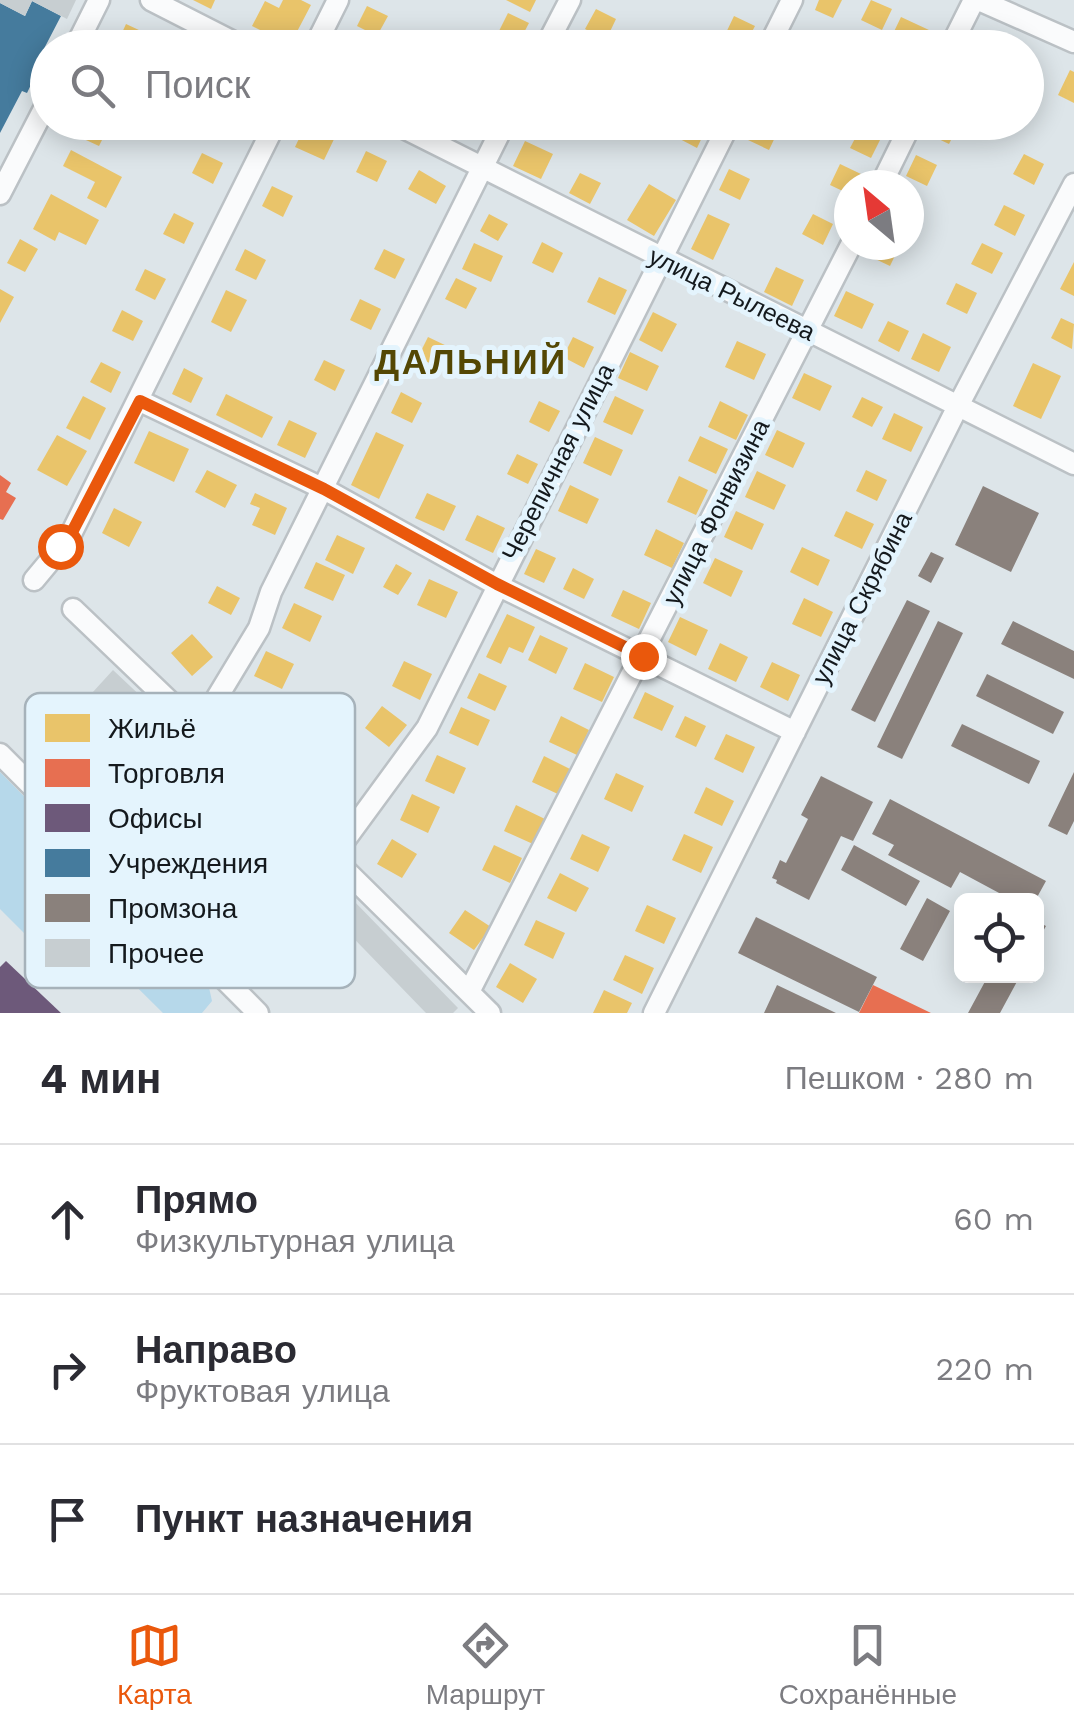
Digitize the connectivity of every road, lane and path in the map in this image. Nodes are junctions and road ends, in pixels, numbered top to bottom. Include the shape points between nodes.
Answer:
1 (99, 0) edge
2 (151, 0) edge
3 (338, 0) edge
4 (570, 0) edge
5 (792, 0) edge
6 (976, 0) edge
7 (84, 30) edge
8 (209, 30) edge
9 (323, 30) edge
10 (554, 30) edge
11 (777, 30) edge
12 (960, 30) edge
13 (1074, 42) edge
14 (30, 136) edge
15 (267, 140) edge
16 (427, 140) edge
17 (496, 140) edge
18 (721, 140) edge
19 (903, 140) edge
20 (481, 168) junction
21 (888, 170) edge
22 (1074, 184) edge
23 (0, 194) edge
24 (660, 259) junction
25 (844, 260) edge
26 (808, 332) junction
27 (140, 401) junction
28 (958, 406) junction
29 (1074, 464) edge
30 (324, 489) junction
31 (34, 580) dead end
32 (497, 584) junction
33 (73, 610) dead end
34 (643, 656) junction
35 (160, 693) edge
36 (220, 693) edge
37 (795, 732) junction
38 (0, 754) edge
39 (25, 779) edge
40 (355, 825) edge
41 (355, 879) edge
42 (235, 990) edge
43 (468, 992) junction
44 (258, 1013) edge
45 (490, 1013) edge
46 (654, 1013) edge

1 - 7 street
2 - 8 street
3 - 9 street
4 - 10 street
5 - 11 street
6 - 12 street
6 - 13 street
14 - 23 street
15 - 27 street
16 - 20 street, улица Рылеева
17 - 20 street
18 - 24 street, Черепичная улица
19 - 21 street
20 - 24 street, улица Рылеева
20 - 30 street
22 - 28 street, улица Скрябина
24 - 26 street, улица Рылеева
24 - 32 street, Черепичная улица
25 - 26 street, улица Фонвизина
26 - 28 street, улица Рылеева
26 - 34 street, улица Фонвизина
27 - 30 street
27 - 31 street via 69,538
28 - 29 street, улица Рылеева
28 - 37 street, улица Скрябина
30 - 32 street
30 - 36 street via 271,592 260,628
32 - 34 street
32 - 40 street, Черепичная улица via 427,728
33 - 35 street
34 - 37 street
34 - 43 street, улица Фонвизина
37 - 46 street, улица Скрябина
38 - 39 street
41 - 43 street
42 - 44 street
43 - 45 street

